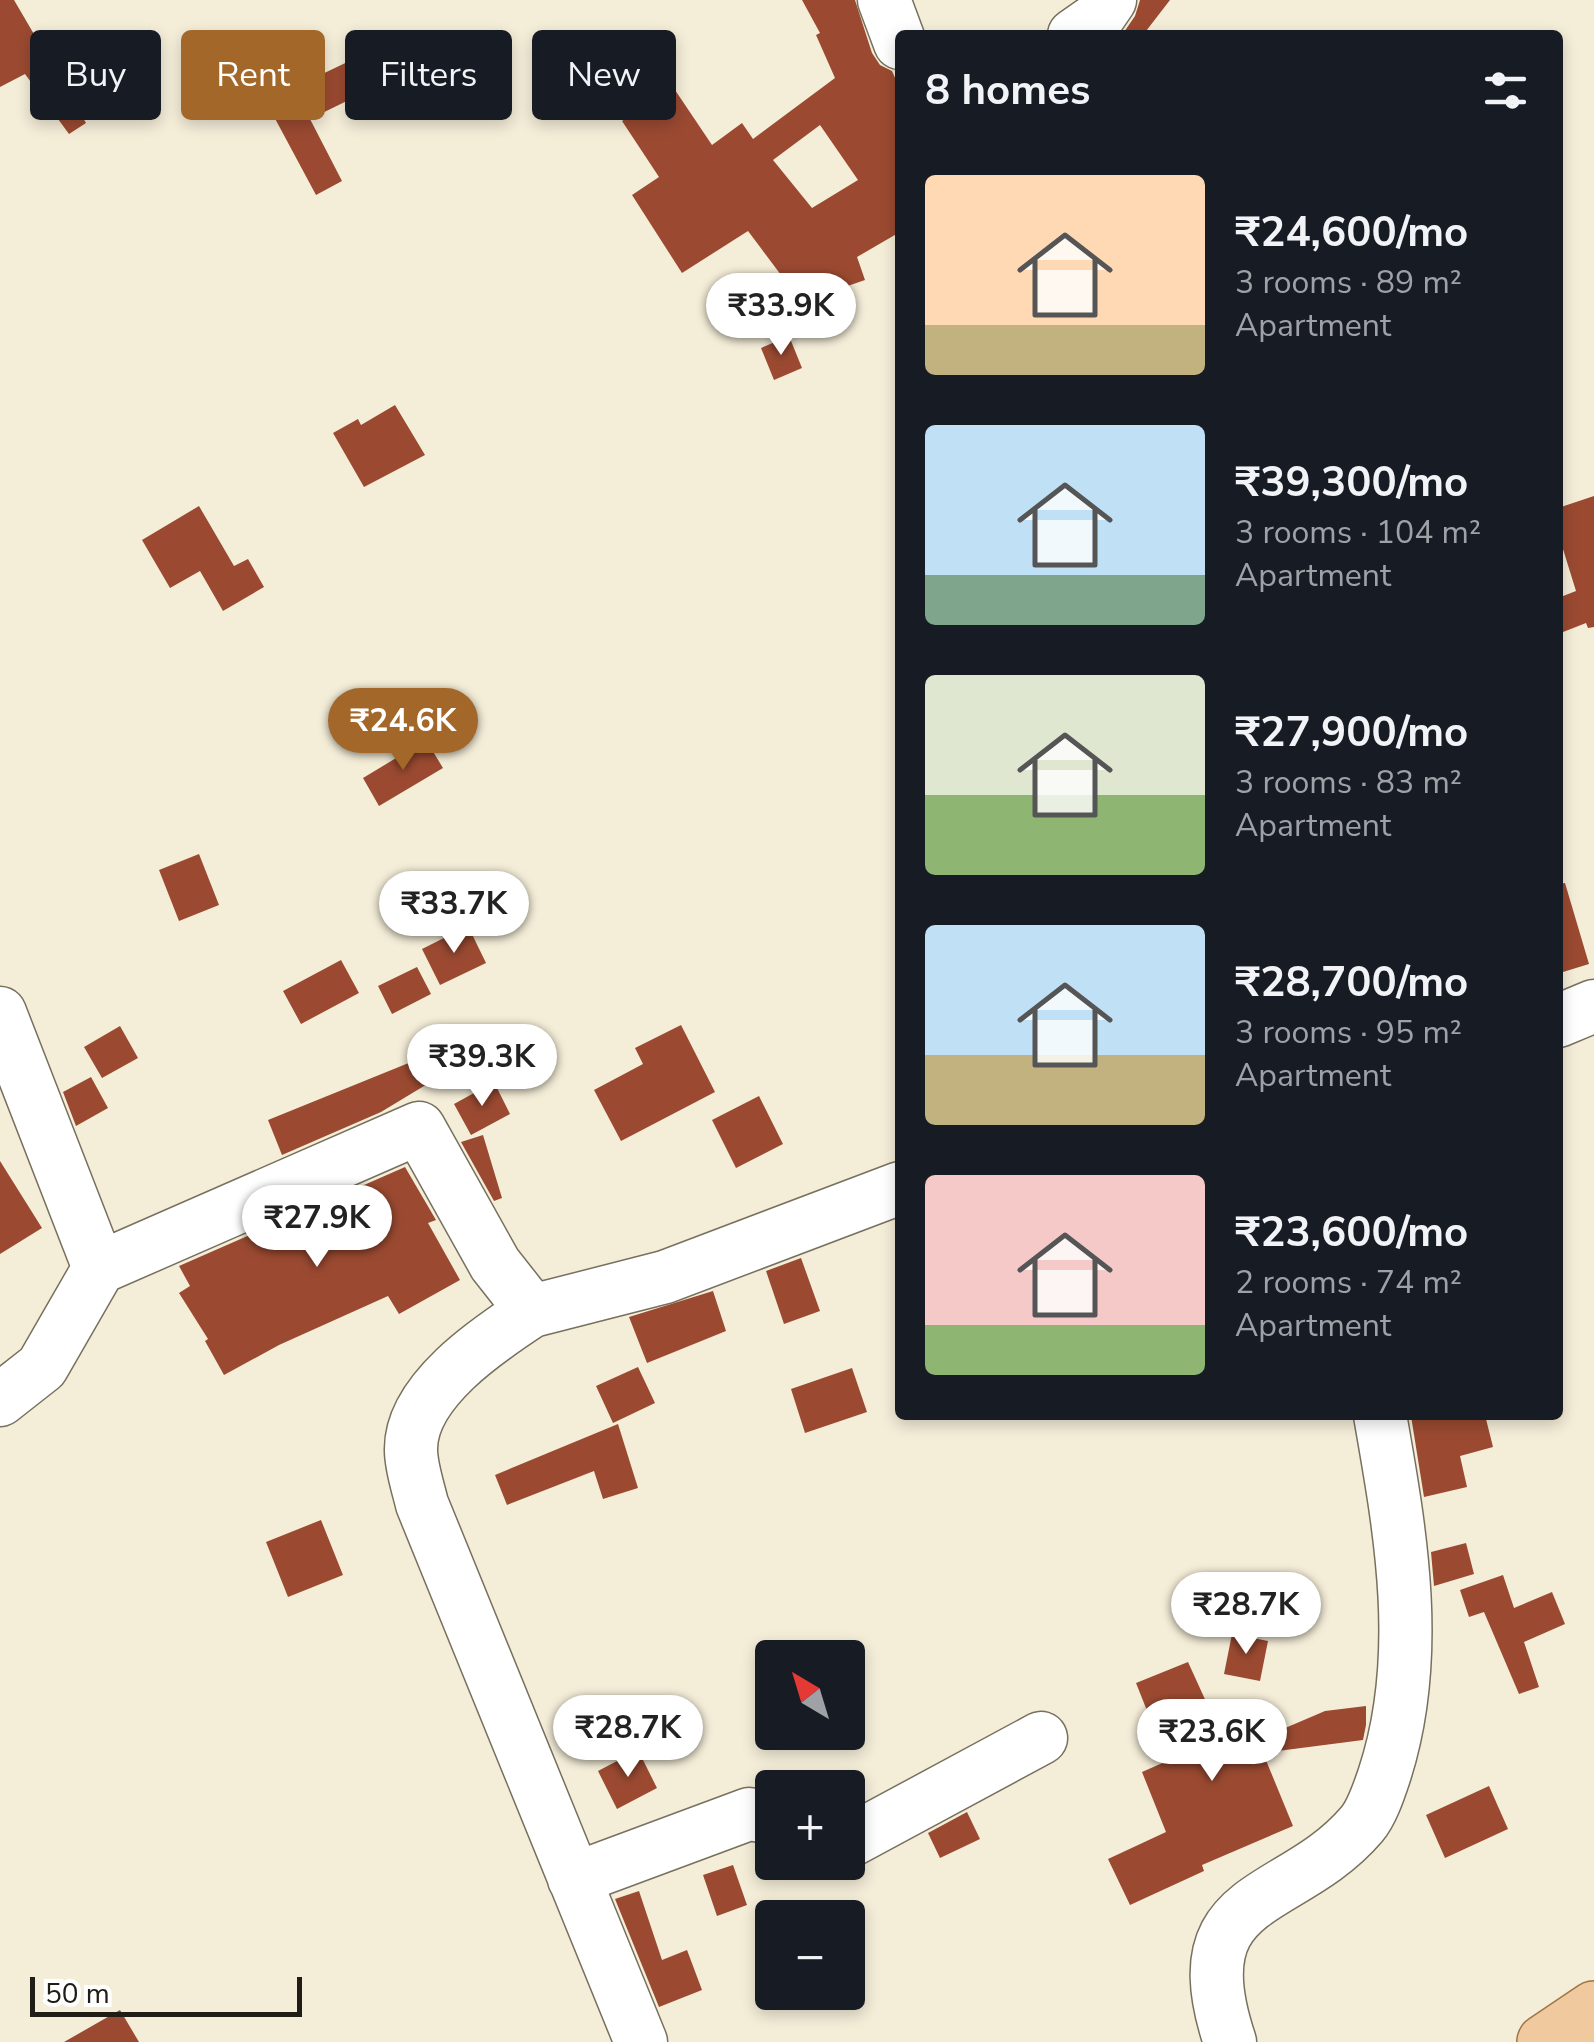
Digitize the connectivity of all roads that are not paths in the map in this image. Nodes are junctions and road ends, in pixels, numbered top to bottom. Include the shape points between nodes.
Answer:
1 (884, 0) edge
2 (1110, 0) edge
3 (895, 30) edge
4 (1081, 30) edge
5 (1594, 1006) edge
6 (0, 1013) edge
7 (1563, 1019) edge
8 (895, 1190) edge
9 (99, 1268) junction
10 (532, 1311) junction
11 (0, 1400) edge
12 (1381, 1420) edge
13 (1041, 1738) dead end
14 (755, 1815) edge
15 (865, 1833) edge
16 (574, 1879) junction
17 (1594, 2009) edge
18 (641, 2042) edge
19 (1230, 2042) edge
20 (1544, 2042) edge

1 - 3 street
2 - 4 street
5 - 7 street
6 - 9 street
8 - 10 street via 665,1277
9 - 10 street via 419,1128 495,1264
9 - 11 street via 42,1367
10 - 16 street via 448,1372 421,1414 410,1448 422,1504
12 - 19 street via 1408,1615 1385,1774 1365,1820 1342,1844 1231,1923 1216,1960 1217,1999
13 - 15 street
14 - 16 street
16 - 18 street
17 - 20 main road

